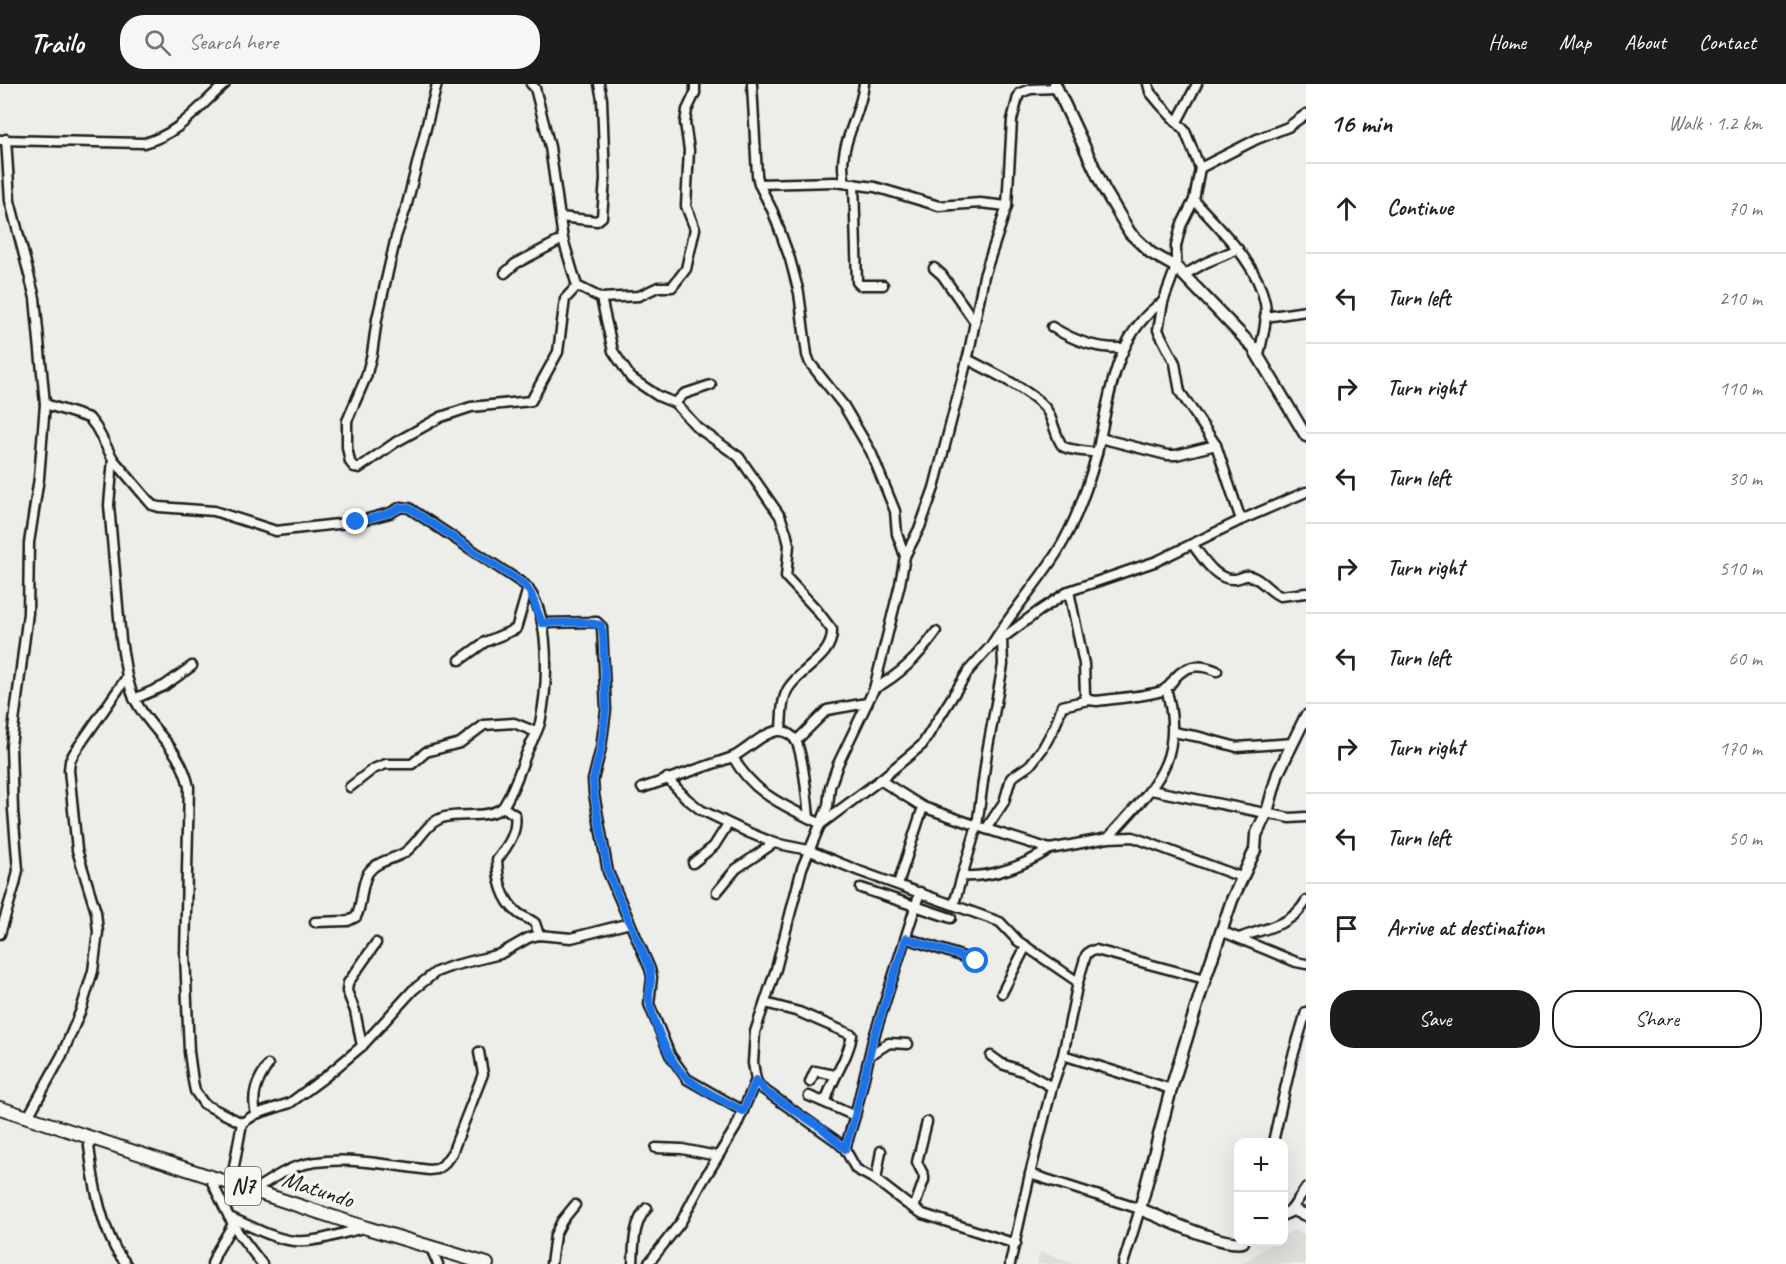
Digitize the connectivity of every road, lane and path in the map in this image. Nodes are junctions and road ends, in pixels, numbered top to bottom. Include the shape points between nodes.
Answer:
1 (225, 84) edge
2 (437, 84) edge
3 (531, 84) edge
4 (599, 84) edge
5 (695, 84) edge
6 (752, 84) edge
7 (864, 84) edge
8 (1148, 84) edge
9 (1197, 84) edge
10 (1056, 86) edge
11 (1306, 114) edge
12 (1177, 122) junction
13 (3, 140) edge
14 (1200, 168) junction
15 (850, 183) junction
16 (759, 184) junction
17 (1194, 200) junction
18 (1007, 206) junction
19 (560, 217) junction
20 (563, 239) junction
21 (1238, 249) junction
22 (934, 267) dead end
23 (1180, 271) junction
24 (506, 273) dead end
25 (883, 285) dead end
26 (577, 286) junction
27 (601, 298) junction
28 (1163, 302) junction
29 (1306, 311) edge
30 (1265, 317) junction
31 (975, 322) junction
32 (1052, 327) dead end
33 (1124, 348) junction
34 (1259, 355) junction
35 (967, 359) junction
36 (711, 385) dead end
37 (675, 403) junction
38 (45, 404) junction
39 (1306, 436) edge
40 (1100, 438) junction
41 (1216, 445) junction
42 (1097, 453) junction
43 (113, 459) junction
44 (1306, 492) edge
45 (1241, 520) junction
46 (1192, 544) junction
47 (904, 556) junction
48 (528, 588) junction
49 (1069, 591) junction
50 (1306, 593) edge
51 (542, 623) junction
52 (936, 632) dead end
53 (1002, 639) junction
54 (989, 648) junction
55 (460, 660) dead end
56 (192, 666) dead end
57 (1217, 670) dead end
58 (127, 677) junction
59 (1166, 688) junction
60 (874, 689) junction
61 (134, 699) junction
62 (1088, 700) junction
63 (867, 702) junction
64 (1306, 716) edge
65 (781, 730) junction
66 (536, 732) junction
67 (1173, 732) junction
68 (796, 741) junction
69 (1293, 743) junction
70 (733, 757) junction
71 (667, 778) junction
72 (880, 780) junction
73 (350, 787) dead end
74 (642, 788) dead end
75 (1151, 790) junction
76 (503, 807) junction
77 (923, 807) junction
78 (1267, 812) junction
79 (1306, 817) edge
80 (809, 818) junction
81 (728, 824) junction
82 (821, 824) junction
83 (981, 828) junction
84 (1108, 838) junction
85 (774, 843) junction
86 (1050, 849) junction
87 (808, 850) junction
88 (693, 863) dead end
89 (962, 876) junction
90 (1241, 877) junction
91 (898, 884) junction
92 (861, 888) dead end
93 (717, 892) dead end
94 (920, 892) junction
95 (1306, 902) edge
96 (954, 904) junction
97 (916, 905) junction
98 (951, 918) dead end
99 (315, 922) dead end
100 (630, 923) junction
101 (1221, 931) junction
102 (0, 934) edge
103 (539, 935) junction
104 (906, 938) junction
105 (1239, 938) junction
106 (376, 943) dead end
107 (1026, 946) junction
108 (976, 961) dead end
109 (1306, 964) edge
110 (1205, 979) junction
111 (1078, 982) junction
112 (1002, 993) dead end
113 (765, 1003) junction
114 (1306, 1012) edge
115 (908, 1044) dead end
116 (362, 1046) junction
117 (478, 1052) dead end
118 (870, 1055) junction
119 (1063, 1055) junction
120 (992, 1056) dead end
121 (268, 1065) dead end
122 (835, 1076) junction
123 (756, 1080) junction
124 (810, 1082) dead end
125 (1052, 1087) junction
126 (1171, 1089) junction
127 (809, 1096) dead end
128 (821, 1101) junction
129 (0, 1108) edge
130 (743, 1111) junction
131 (256, 1114) junction
132 (855, 1116) junction
133 (28, 1117) junction
134 (927, 1122) dead end
135 (242, 1123) junction
136 (88, 1137) junction
137 (1274, 1138) edge
138 (656, 1148) dead end
139 (845, 1149) junction
140 (882, 1151) dead end
141 (717, 1156) junction
142 (1030, 1174) junction
143 (209, 1176) junction
144 (876, 1180) junction
145 (231, 1183) junction
146 (1306, 1188) edge
147 (254, 1190) junction
148 (575, 1204) dead end
149 (647, 1208) dead end
150 (914, 1208) junction
151 (1140, 1209) junction
152 (1288, 1211) edge
153 (1288, 1212) edge
154 (1306, 1215) edge
155 (231, 1221) junction
156 (367, 1228) junction
157 (1234, 1243) edge
158 (1016, 1244) junction
159 (430, 1246) junction
160 (126, 1264) edge
161 (212, 1264) edge
162 (262, 1264) edge
163 (438, 1264) edge
164 (486, 1264) edge
165 (551, 1264) edge
166 (633, 1264) edge
167 (648, 1264) edge
168 (1010, 1264) edge
169 (1123, 1264) edge

1 - 13 street via 172,132 144,143
2 - 26 street via 396,237 366,377 347,421 350,462 359,468 400,440 462,409 531,402 558,352 565,299
3 - 19 street via 550,147
4 - 19 street via 605,179 602,217 597,222
5 - 27 street via 684,123 689,159 686,206 695,229 686,270 672,287 658,287 639,296
6 - 16 street
7 - 15 street via 844,148 842,165
8 - 12 street via 1150,92
9 - 12 street
10 - 18 street via 1024,91 1018,97 1012,120
10 - 23 street via 1119,218 1143,247
11 - 14 street via 1288,127
12 - 14 street via 1185,131
13 - 38 street via 10,201 35,298
14 - 17 street
15 - 16 street
15 - 18 street via 939,206
15 - 25 street via 857,282
16 - 47 street via 790,259 810,363 844,406 871,452 895,511
17 - 21 street
17 - 23 street via 1176,246
18 - 31 street via 990,255
19 - 20 street
20 - 24 street via 515,264
20 - 26 street
21 - 23 street
21 - 30 street via 1259,284
22 - 31 street
23 - 28 street
23 - 34 street
26 - 27 street
27 - 37 street via 618,361 631,378
28 - 33 street via 1144,315
28 - 41 street via 1158,330 1175,363 1180,392
29 - 30 street
30 - 34 street
31 - 35 street
32 - 33 street via 1083,343
33 - 40 street
34 - 39 street
35 - 42 street via 1042,404 1064,447
35 - 47 street via 934,488
36 - 37 street via 684,394
37 - 65 street via 695,426 731,450 780,516 789,545 786,577 832,630 825,651 786,691
38 - 43 street via 89,418
38 - 102 street via 29,543 28,613 11,746 18,870
40 - 41 street via 1167,455
40 - 42 street
41 - 45 street
42 - 54 street via 1080,505 1058,550
43 - 48 street via 152,505 214,511 273,531 356,522 401,507 409,508
43 - 58 street via 109,505
44 - 45 street
45 - 46 street
46 - 49 street via 1157,561
46 - 50 street via 1210,567 1225,578 1247,575 1280,596
47 - 60 street
48 - 51 street
48 - 55 street via 516,629 485,642
49 - 53 street
49 - 62 street
51 - 66 street via 546,662
51 - 100 street via 597,622 602,627 606,710 593,786 606,864
52 - 60 street via 908,667
53 - 54 street
53 - 83 street via 1003,665 987,752
54 - 72 street via 969,670 922,745
56 - 61 street via 164,686
57 - 59 street via 1202,665 1188,668
58 - 61 street
58 - 133 street via 70,761 77,850 96,912 98,932 93,971 81,1010
59 - 62 street
59 - 67 street
60 - 63 street
61 - 135 street via 177,755 189,787 185,954 189,1052 195,1091 204,1104
62 - 83 street via 1062,706 1043,748 1030,765 1011,778 1004,802
63 - 68 street via 827,710
63 - 82 street via 838,764
64 - 69 street
65 - 68 street
65 - 70 street
66 - 73 street via 514,723 484,725 460,742 426,752 412,764 386,764 373,769
66 - 76 street
67 - 69 street via 1237,747
67 - 75 street via 1171,749
68 - 80 street
69 - 78 street via 1278,773
70 - 71 street
70 - 80 street via 743,775 757,787
71 - 74 street
71 - 81 street via 695,805
72 - 77 street
72 - 82 street
75 - 78 street
75 - 84 street
76 - 99 street via 494,812 437,821 403,854 373,867 364,882 356,917 348,921
76 - 103 street via 515,815 516,822 508,847 497,860 499,881 507,901 519,914 535,922
77 - 83 street
77 - 91 street
78 - 79 street via 1290,818
78 - 90 street
80 - 82 street
81 - 85 street
81 - 88 street via 714,846
82 - 87 street
83 - 86 street
83 - 89 street
84 - 86 street
84 - 90 street via 1133,837
85 - 87 street
85 - 93 street via 736,869
86 - 89 street via 1023,864 973,877
87 - 91 street
87 - 113 street
89 - 96 street
90 - 101 street
91 - 94 street
92 - 97 street
94 - 96 street
94 - 97 street
95 - 105 street via 1289,921
96 - 107 street via 1000,922
97 - 98 street
97 - 104 street
100 - 103 street via 571,938
100 - 130 street via 650,969 649,1004 670,1055 687,1079
101 - 105 street
101 - 110 street
103 - 116 street via 500,954 436,972 413,990
104 - 108 street
104 - 118 street
105 - 109 street
106 - 116 street via 348,983
107 - 111 street
107 - 112 street
110 - 111 street via 1093,950 1086,955
110 - 126 street
111 - 119 street
113 - 122 street via 851,1033
113 - 123 street via 753,1048
114 - 137 street
115 - 118 street via 890,1043
116 - 131 street via 296,1100
117 - 147 street via 483,1071 475,1098 443,1165 429,1170 352,1160 306,1164
118 - 132 street
119 - 125 street
119 - 126 street
120 - 125 street
121 - 131 street via 256,1083
122 - 124 street via 815,1071
122 - 128 street via 827,1098
123 - 130 street
123 - 139 street via 765,1091 824,1130
125 - 142 street
126 - 151 street
127 - 128 street
128 - 132 street
129 - 133 main road, Matundo / N7
130 - 141 street
131 - 135 street
132 - 139 street
133 - 136 main road, Matundo / N7
134 - 150 street via 917,1162 924,1180
135 - 145 street
136 - 143 main road, Matundo / N7
136 - 160 street via 103,1215 115,1248
138 - 141 street
139 - 144 street via 856,1169
140 - 144 street
141 - 167 street via 681,1222
142 - 151 street
142 - 158 street
143 - 145 main road, Matundo / N7
143 - 155 street
144 - 150 street
145 - 147 main road, Matundo / N7
146 - 152 street
147 - 156 main road, Matundo / N7
148 - 165 street via 555,1235
149 - 166 street via 634,1238
150 - 158 street via 932,1218
151 - 157 street
151 - 169 street
153 - 154 street
155 - 156 street via 297,1241
155 - 161 street
155 - 162 street
156 - 159 main road, Matundo / N7
158 - 168 street
159 - 163 street
159 - 164 main road, Matundo / N7

